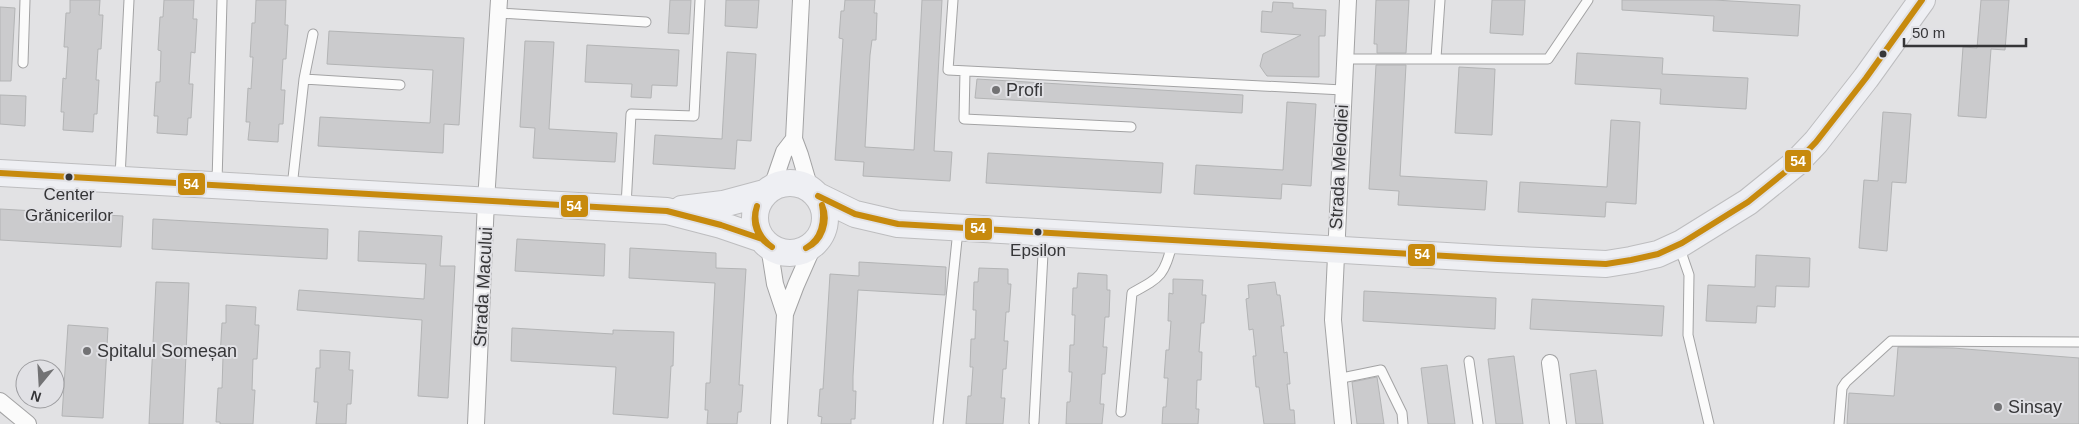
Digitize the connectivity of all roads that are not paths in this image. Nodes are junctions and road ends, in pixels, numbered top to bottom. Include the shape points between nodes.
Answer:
1 (25, 0) edge
2 (129, 0) edge
3 (222, 0) edge
4 (700, 0) edge
5 (801, 0) edge
6 (953, 0) edge
7 (1348, 0) edge
8 (1440, 0) edge
9 (1588, 0) edge
10 (1922, 0) edge
11 (499, 6) edge
12 (646, 22) dead end
13 (313, 34) dead end
14 (1436, 58) junction
15 (1345, 59) junction
16 (22, 63) dead end
17 (965, 71) junction
18 (304, 79) junction
19 (400, 85) dead end
20 (1343, 90) junction
21 (1131, 127) dead end
22 (794, 139) junction
23 (0, 173) edge
24 (120, 179) junction
25 (217, 185) junction
26 (292, 189) junction
27 (768, 190) junction
28 (814, 192) junction
29 (486, 200) junction
30 (626, 208) junction
31 (666, 211) junction
32 (898, 224) junction
33 (958, 227) junction
34 (1044, 232) junction
35 (818, 238) junction
36 (1174, 240) junction
37 (765, 243) junction
38 (1678, 244) junction
39 (1335, 249) junction
40 (785, 314) junction
41 (2079, 342) edge
42 (1469, 361) dead end
43 (1550, 364) dead end
44 (1338, 379) junction
45 (0, 401) edge
46 (1121, 412) dead end
47 (1034, 422) dead end
48 (28, 424) edge
49 (476, 424) edge
50 (779, 424) edge
51 (938, 424) edge
52 (1343, 424) edge
53 (1403, 424) edge
54 (1478, 424) edge
55 (1558, 424) edge
56 (1709, 424) edge
57 (1839, 424) edge

1 - 16 lane
2 - 24 lane
3 - 25 lane
4 - 30 lane via 694,116 631,114
5 - 22 street
6 - 17 lane via 948,70
7 - 15 street, Strada Melodiei
8 - 14 lane
9 - 14 lane via 1548,59
10 - 38 main road via 1866,78 1795,164 1748,202
11 - 12 lane
11 - 29 street, Strada Macului
13 - 18 lane
14 - 15 lane
15 - 20 street, Strada Melodiei
17 - 20 lane
17 - 21 lane via 964,119
18 - 19 lane
18 - 26 lane
20 - 39 street, Strada Melodiei
22 - 27 street via 784,152
22 - 28 street
23 - 24 main road
24 - 25 main road
25 - 26 main road
26 - 29 main road
27 - 28 main road via 791,182
27 - 31 main road via 723,204
27 - 37 main road via 755,211 754,221
28 - 32 main road via 855,214
28 - 35 main road via 825,214
29 - 30 main road
29 - 49 street, Strada Macului
30 - 31 main road
31 - 37 main road via 721,225
32 - 33 main road
32 - 35 main road
33 - 34 main road
33 - 51 lane
34 - 36 main road
34 - 47 lane
35 - 37 main road via 807,248 788,253
35 - 40 street
36 - 39 main road
36 - 46 lane via 1164,270 1154,281 1132,293
37 - 40 street
38 - 39 main road via 1658,254 1606,264
38 - 56 lane via 1689,276 1688,335
39 - 44 street, Strada Melodiei via 1333,320
40 - 50 street
41 - 57 lane via 1891,341 1842,388
42 - 54 lane
43 - 55 street
44 - 52 street, Strada Melodiei
44 - 53 lane via 1381,370 1402,413
45 - 48 street

